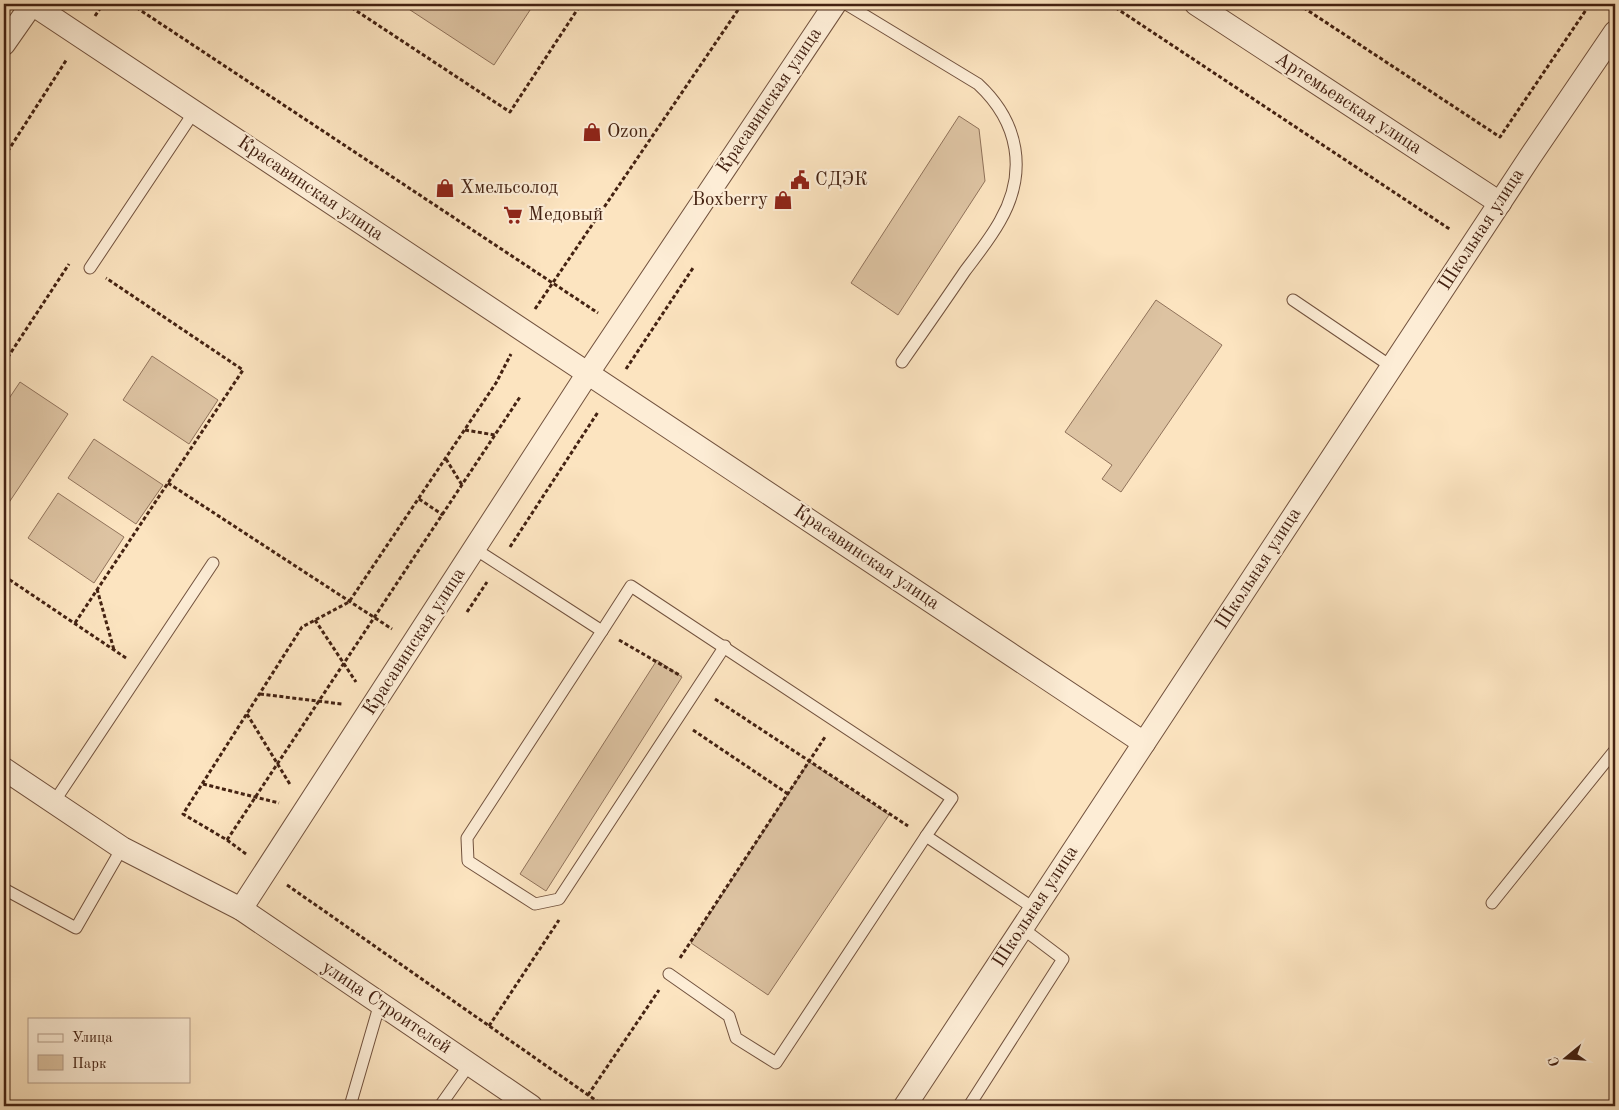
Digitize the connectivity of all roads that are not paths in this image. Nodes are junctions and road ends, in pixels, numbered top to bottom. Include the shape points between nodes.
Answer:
1 (32, 4) edge
2 (835, 4) edge
3 (846, 4) edge
4 (1196, 4) edge
5 (1615, 32) edge
6 (4, 44) edge
7 (194, 112) junction
8 (1500, 203) junction
9 (90, 268) road end
10 (1293, 300) dead end
11 (902, 362) dead end
12 (1392, 367) junction
13 (588, 373) junction
14 (475, 549) junction
15 (213, 563) dead end
16 (602, 631) junction
17 (725, 646) junction
18 (1144, 743) junction
19 (1615, 750) edge
20 (4, 769) edge
21 (54, 802) junction
22 (926, 836) junction
23 (122, 848) junction
24 (4, 889) edge
25 (1492, 903) dead end
26 (241, 909) junction
27 (1035, 909) junction
28 (1022, 928) junction
29 (669, 974) road end
30 (380, 1003) junction
31 (469, 1065) junction
32 (350, 1106) edge
33 (440, 1106) edge
34 (530, 1106) edge
35 (905, 1106) edge
36 (969, 1106) edge

1 - 6 street
1 - 7 street, Красавинская улица
2 - 13 street, Красавинская улица
3 - 11 lane via 978,84 994,99 1012,131 1016,154 1014,189 1000,221
4 - 8 street, Артемьевская улица
5 - 8 street, Школьная улица
7 - 9 lane
7 - 13 street, Красавинская улица
8 - 12 street, Школьная улица
10 - 12 lane
12 - 18 street, Школьная улица
13 - 14 street, Красавинская улица
13 - 18 street, Красавинская улица
14 - 16 lane
14 - 26 street, Красавинская улица
15 - 21 lane
16 - 17 lane via 631,586
16 - 17 lane via 467,838 468,861 535,904 559,899
17 - 22 lane via 952,798
18 - 27 street, Школьная улица
19 - 25 lane
20 - 21 street, улица Строителей
21 - 23 street, улица Строителей
22 - 27 lane
22 - 29 lane via 776,1063 736,1038 729,1016
23 - 24 lane via 76,928
23 - 26 street, улица Строителей
26 - 30 street, улица Строителей
27 - 28 street, Школьная улица
28 - 35 street, Школьная улица
28 - 36 lane via 1063,959
30 - 31 street, улица Строителей
30 - 32 lane
31 - 33 lane
31 - 34 street, улица Строителей

